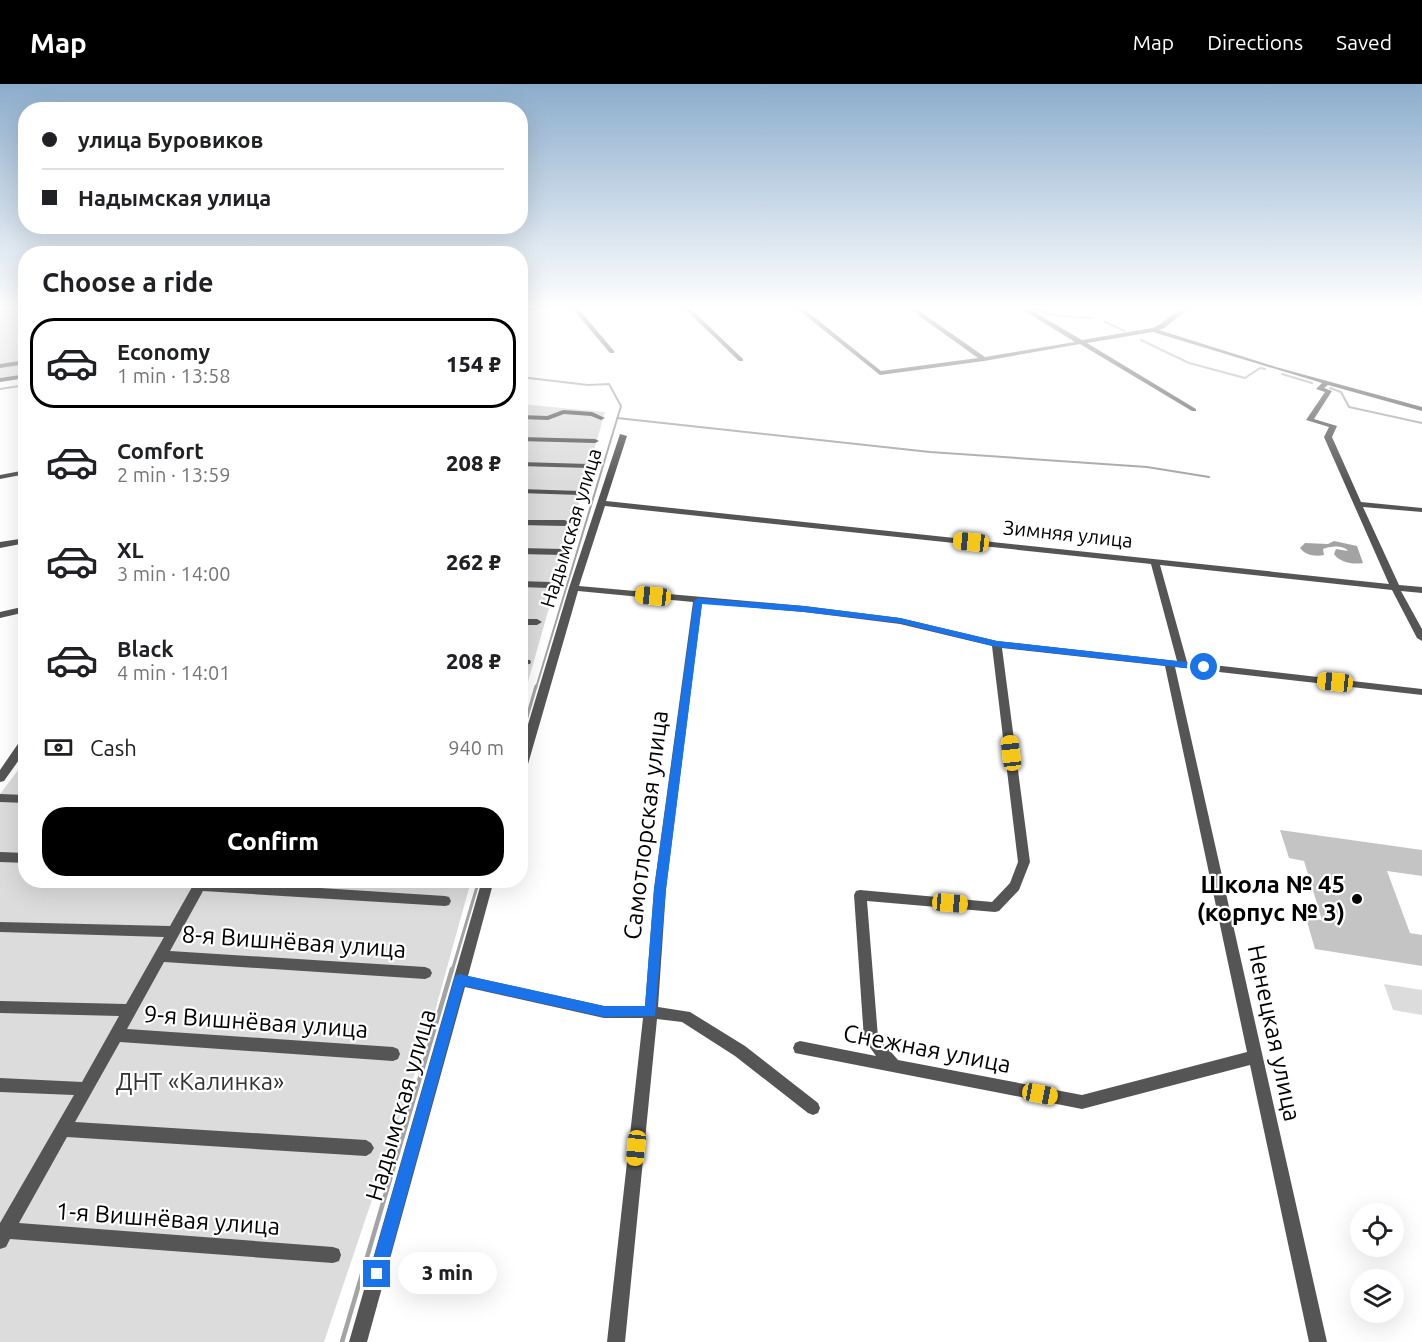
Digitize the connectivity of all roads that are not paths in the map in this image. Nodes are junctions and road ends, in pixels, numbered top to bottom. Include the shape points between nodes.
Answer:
1 (872, 367) edge
2 (924, 367) edge
3 (1122, 367) edge
4 (1273, 367) edge
5 (18, 377) edge
6 (0, 380) edge
7 (1326, 383) junction
8 (1194, 410) dead end
9 (1422, 410) edge
10 (528, 417) edge
11 (601, 418) dead end
12 (623, 436) dead end
13 (528, 439) edge
14 (595, 441) dead end
15 (528, 464) edge
16 (589, 466) dead end
17 (18, 474) edge
18 (0, 477) edge
19 (528, 491) edge
20 (580, 493) dead end
21 (602, 503) junction
22 (1359, 504) junction
23 (1422, 510) edge
24 (528, 522) edge
25 (565, 523) dead end
26 (18, 542) edge
27 (0, 545) edge
28 (528, 551) edge
29 (563, 552) dead end
30 (1155, 561) junction
31 (528, 584) edge
32 (549, 585) dead end
33 (1395, 587) junction
34 (574, 588) junction
35 (1422, 590) edge
36 (698, 601) junction
37 (18, 611) edge
38 (0, 615) edge
39 (528, 622) edge
40 (537, 622) dead end
41 (1422, 638) edge
42 (997, 644) junction
43 (1169, 663) junction
44 (1183, 665) junction
45 (1422, 692) edge
46 (528, 744) edge
47 (18, 752) edge
48 (0, 778) edge
49 (0, 798) edge
50 (18, 799) edge
51 (0, 857) edge
52 (18, 858) edge
53 (198, 888) edge
54 (265, 888) edge
55 (486, 888) edge
56 (445, 902) dead end
57 (0, 927) edge
58 (174, 932) junction
59 (161, 956) junction
60 (425, 973) dead end
61 (459, 980) junction
62 (0, 1006) edge
63 (130, 1010) junction
64 (651, 1012) junction
65 (116, 1035) junction
66 (800, 1048) dead end
67 (393, 1054) dead end
68 (1254, 1057) junction
69 (892, 1065) junction
70 (0, 1085) edge
71 (86, 1089) junction
72 (813, 1108) dead end
73 (63, 1130) junction
74 (366, 1148) dead end
75 (2, 1234) edge
76 (333, 1255) dead end
77 (358, 1342) edge
78 (616, 1342) edge
79 (1318, 1342) edge

1 - 2 street via 880,373
3 - 8 street
4 - 7 street
5 - 6 street
7 - 9 street
7 - 22 street via 1319,388 1329,391 1310,420 1333,426 1328,437
10 - 11 street via 548,418 563,412
12 - 21 street, Надымская улица
13 - 14 street
15 - 16 street
17 - 18 street
19 - 20 street
21 - 30 street, Зимняя улица
21 - 34 street, Надымская улица
22 - 23 street
22 - 33 street
24 - 25 street
26 - 27 street
28 - 29 street
30 - 33 street, Зимняя улица
30 - 44 street
31 - 32 street
33 - 35 street, Зимняя улица
33 - 41 street
34 - 36 street
34 - 46 street, Надымская улица
36 - 42 street via 900,621
36 - 64 street, Самотлорская улица via 660,889
37 - 38 street
39 - 40 street
42 - 43 street
42 - 69 street via 1024,862 1015,886 995,907 860,895 870,1039
43 - 44 street
43 - 68 street, Ненецкая улица
44 - 45 street
47 - 48 street
49 - 50 street
51 - 52 street
53 - 58 street
54 - 56 street
55 - 61 street, Надымская улица
57 - 58 street
58 - 59 street
59 - 60 street, 8-я Вишнёвая улица
59 - 63 street
61 - 64 street via 604,1012
61 - 77 street, Надымская улица
62 - 63 street
63 - 65 street
64 - 72 street via 685,1016 740,1051
64 - 78 street, Самотлорская улица
65 - 67 street, 9-я Вишнёвая улица
65 - 71 street
66 - 69 street, Снежная улица
68 - 69 street, Снежная улица via 1082,1102
68 - 79 street, Ненецкая улица
70 - 71 street
71 - 73 street
73 - 74 street
73 - 75 street
75 - 76 street, 1-я Вишнёвая улица

